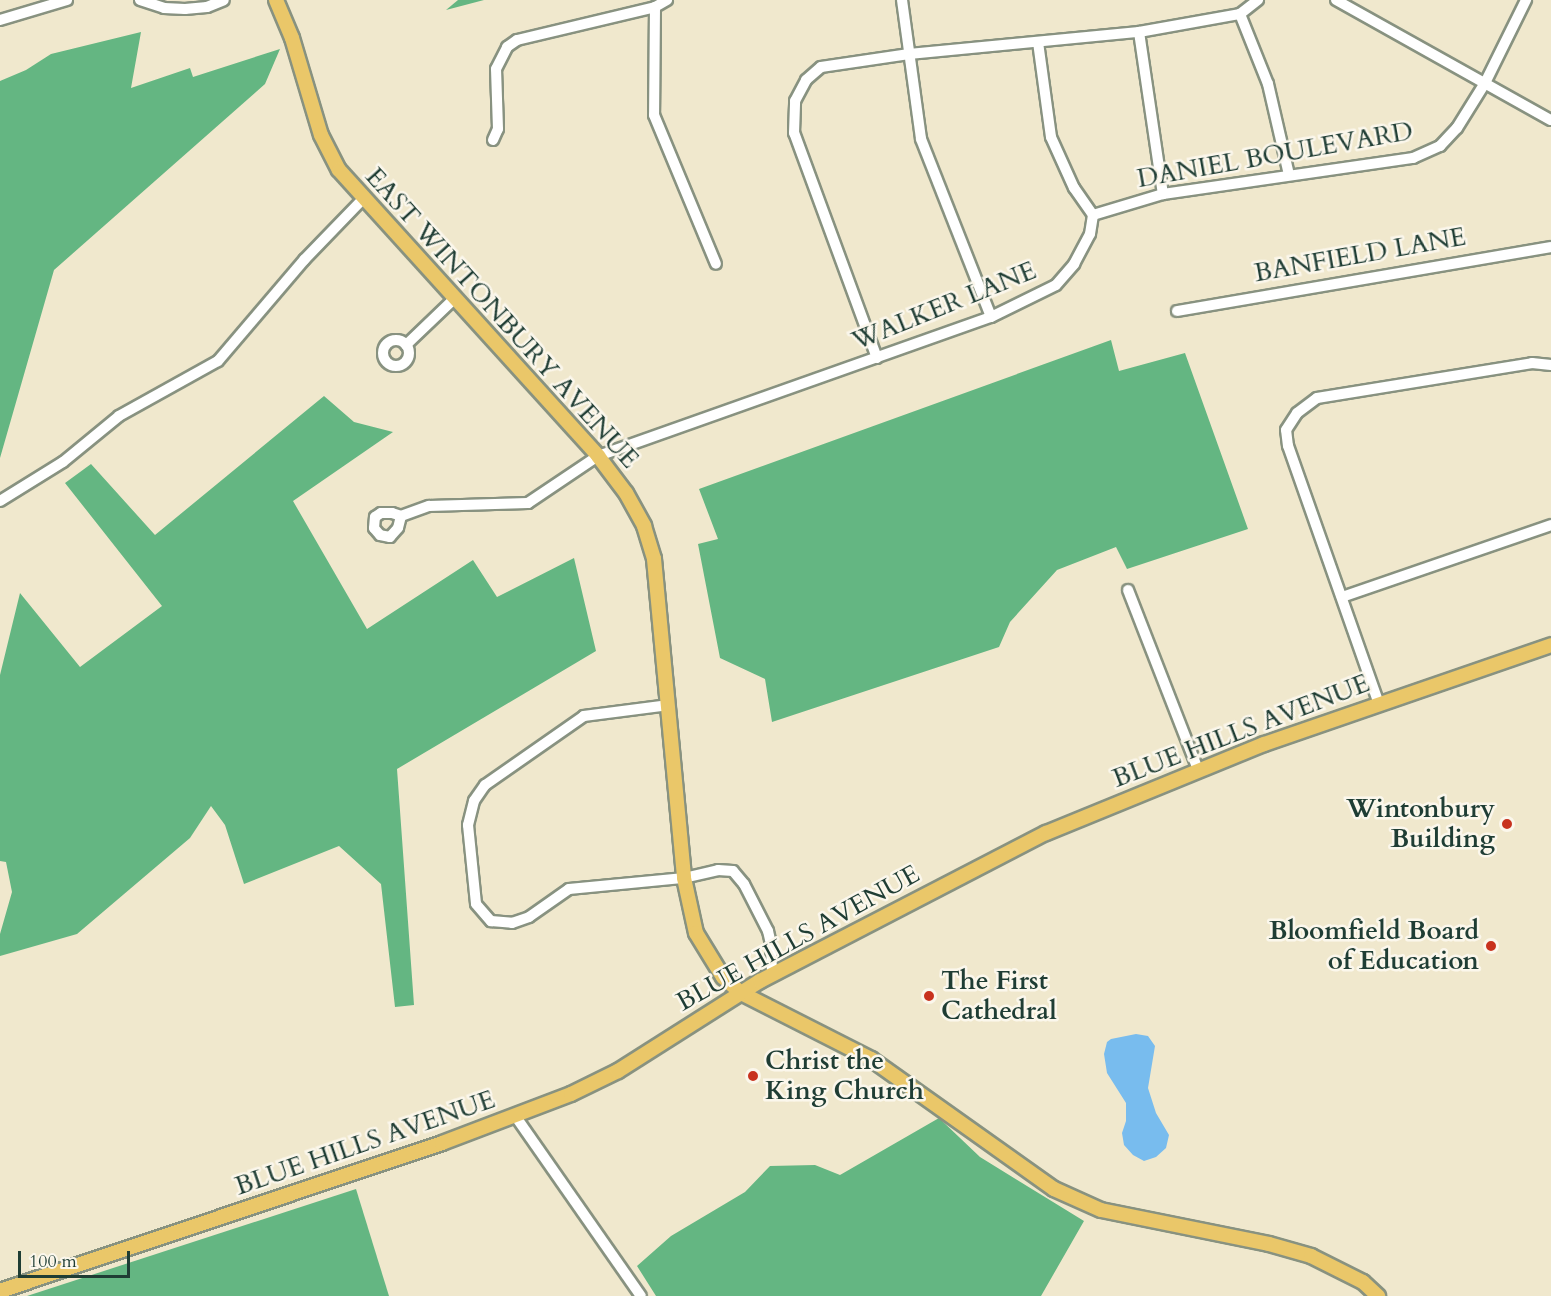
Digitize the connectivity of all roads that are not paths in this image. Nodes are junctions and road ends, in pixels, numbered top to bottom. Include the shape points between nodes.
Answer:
1 (66, 0) edge
2 (140, 0) edge
3 (224, 0) edge
4 (276, 0) edge
5 (668, 0) edge
6 (902, 0) edge
7 (1258, 0) edge
8 (1336, 0) edge
9 (1525, 1) edge
10 (656, 7) junction
11 (1240, 14) junction
12 (0, 20) edge
13 (1139, 32) junction
14 (1038, 42) junction
15 (909, 54) junction
16 (1485, 83) junction
17 (1551, 120) edge
18 (493, 140) dead end
19 (1289, 175) junction
20 (1163, 194) junction
21 (363, 199) junction
22 (1093, 214) junction
23 (1551, 248) edge
24 (716, 264) dead end
25 (454, 299) junction
26 (1177, 311) dead end
27 (991, 316) junction
28 (406, 345) dead end
29 (877, 358) junction
30 (1551, 365) edge
31 (598, 456) junction
32 (0, 501) edge
33 (401, 516) dead end
34 (1551, 525) edge
35 (1128, 590) dead end
36 (1342, 597) junction
37 (1551, 645) edge
38 (1379, 704) junction
39 (669, 705) junction
40 (1198, 770) junction
41 (684, 878) junction
42 (772, 975) junction
43 (741, 993) junction
44 (516, 1117) junction
45 (0, 1291) edge
46 (641, 1296) edge
47 (1378, 1296) edge

1 - 12 street
2 - 3 street via 164,8 185,9
4 - 21 main road, EAST WINTONBURY AVENUE via 292,38 321,135 339,170
5 - 10 street
6 - 15 street
7 - 11 street
8 - 16 street
9 - 16 street, DANIEL BOULEVARD
10 - 18 street via 517,40 507,47 496,69 498,129
10 - 24 street via 654,115
11 - 13 street
11 - 19 street via 1268,84
13 - 14 street
13 - 20 street
14 - 15 street
14 - 22 street via 1051,137 1074,188
15 - 27 street via 921,139
15 - 29 street via 821,67 806,80 795,101 794,133
16 - 17 street
16 - 19 street, DANIEL BOULEVARD via 1458,128 1440,146 1413,158
19 - 20 street, DANIEL BOULEVARD
20 - 22 street, DANIEL BOULEVARD
21 - 25 main road, EAST WINTONBURY AVENUE
21 - 32 street via 304,260 218,361 119,416 63,462
22 - 27 street, WALKER LANE via 1090,234 1074,264 1056,285
23 - 26 street, BANFIELD LANE
25 - 28 street
25 - 31 main road, EAST WINTONBURY AVENUE
27 - 29 street, WALKER LANE
29 - 31 street, WALKER LANE
30 - 36 street via 1532,363 1317,398 1297,413 1286,430 1288,446
31 - 33 street, WALKER LANE via 528,503 429,506
31 - 39 main road, EAST WINTONBURY AVENUE via 631,501 654,559
34 - 36 street
35 - 40 street
36 - 38 street
37 - 38 main road, BLUE HILLS AVENUE
38 - 40 main road, BLUE HILLS AVENUE
39 - 41 main road, EAST WINTONBURY AVENUE
39 - 41 street via 596,712 575,720 482,788 469,817 469,843 476,904 497,923 523,920 571,888
40 - 42 main road, BLUE HILLS AVENUE via 1046,833
41 - 42 street via 725,870 738,875 768,931
41 - 43 main road, EAST WINTONBURY AVENUE via 696,933 723,977
42 - 43 main road, BLUE HILLS AVENUE
43 - 44 main road, BLUE HILLS AVENUE via 618,1071
43 - 47 main road, EAST WINTONBURY AVENUE via 871,1059 1054,1189 1101,1210 1311,1256 1363,1282
44 - 45 main road, BLUE HILLS AVENUE
44 - 46 street

